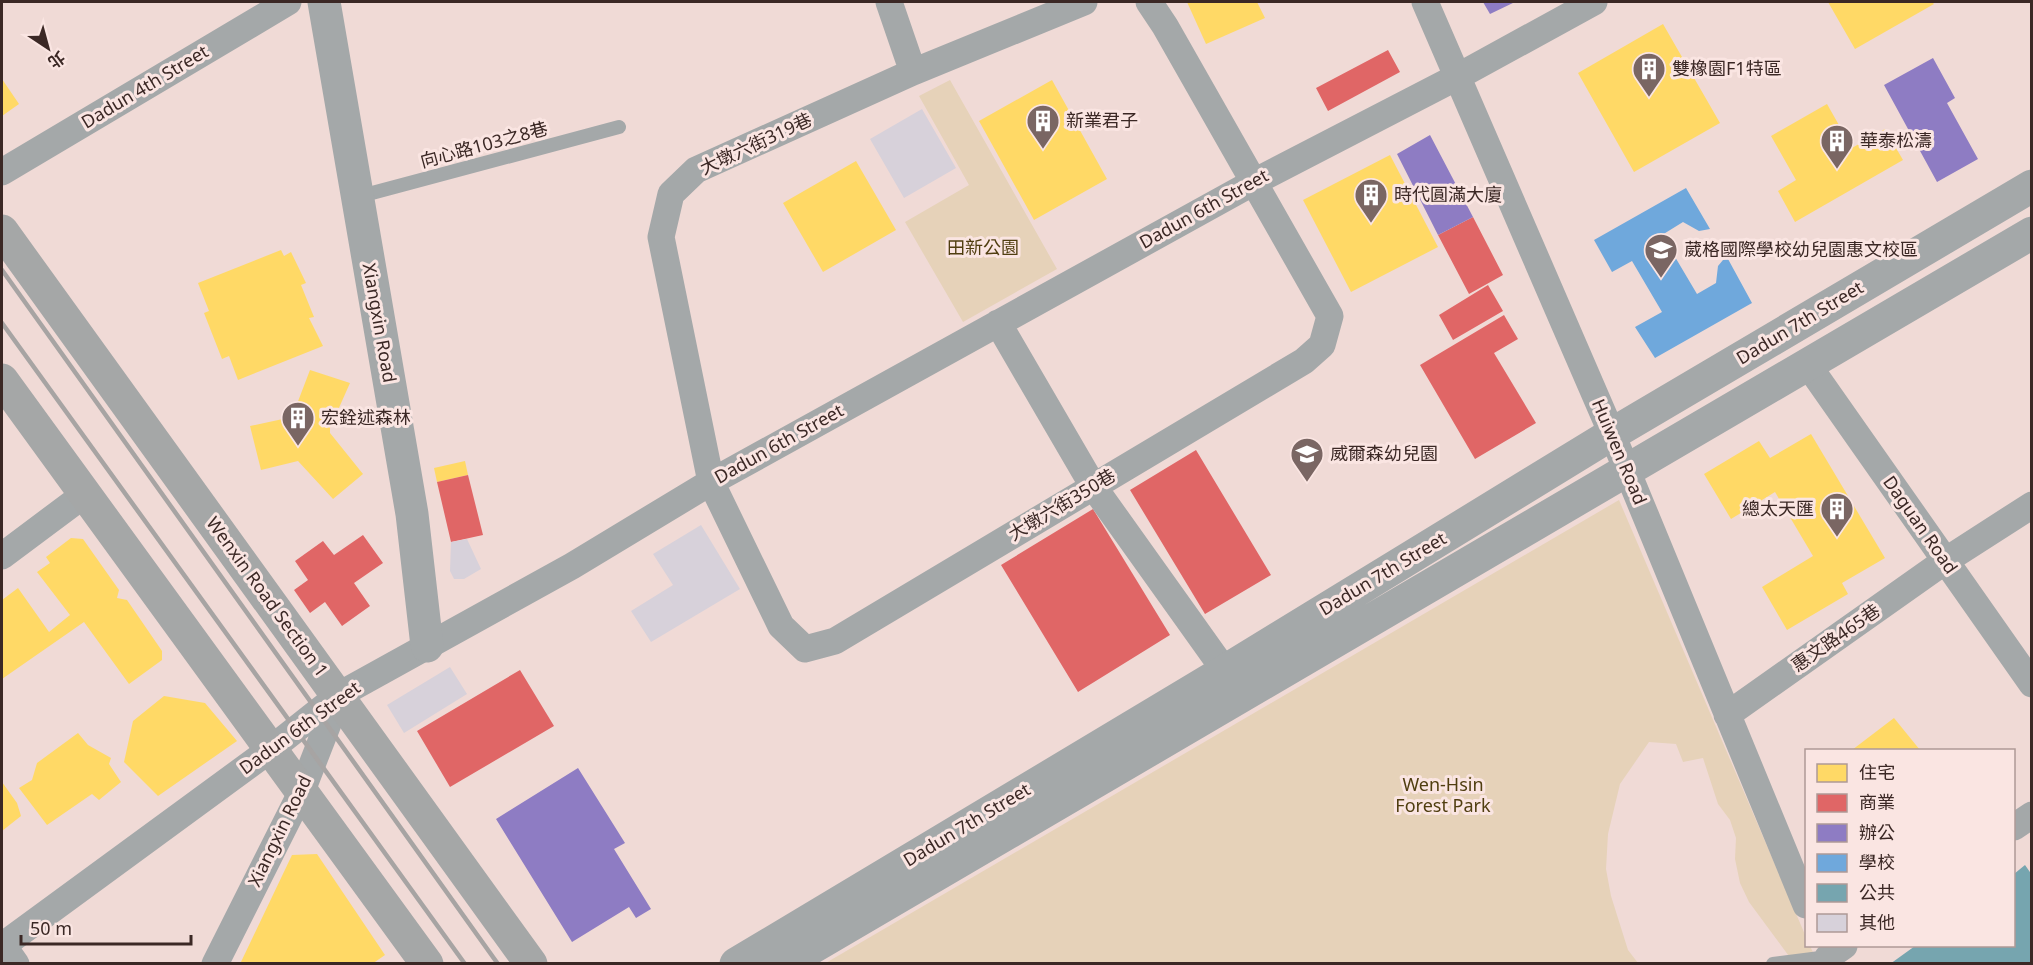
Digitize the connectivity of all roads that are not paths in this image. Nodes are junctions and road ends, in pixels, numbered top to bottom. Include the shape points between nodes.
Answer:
1 (288, 2) edge
2 (324, 2) edge
3 (889, 2) edge
4 (1084, 2) edge
5 (1149, 2) edge
6 (1425, 2) edge
7 (1594, 2) edge
8 (913, 72) junction
9 (1457, 77) junction
10 (620, 127) dead end
11 (2, 172) edge
12 (1254, 182) junction
13 (2031, 186) edge
14 (357, 198) junction
15 (2, 231) edge
16 (2031, 233) edge
17 (998, 323) junction
18 (1808, 365) junction
19 (2, 380) edge
20 (1612, 434) junction
21 (1627, 469) junction
22 (711, 482) junction
23 (1093, 486) junction
24 (85, 494) junction
25 (2031, 505) edge
26 (2, 556) edge
27 (1945, 561) junction
28 (427, 646) junction
29 (1225, 671) junction
30 (2031, 684) edge
31 (339, 695) junction
32 (1727, 715) junction
33 (271, 749) junction
34 (301, 793) junction
35 (2031, 814) edge
36 (2015, 826) edge
37 (1805, 904) edge
38 (5, 950) edge
39 (1831, 953) edge
40 (216, 963) edge
41 (427, 963) edge
42 (531, 963) edge
43 (736, 963) edge
44 (784, 963) edge
45 (1773, 963) edge

1 - 11 street, Dadun 4th Street
2 - 14 street, Xiangxin Road
3 - 8 street
4 - 8 street, 大墩六街319巷
5 - 12 street
6 - 9 street, Huiwen Road
7 - 9 street, Dadun 6th Street
8 - 22 street, 大墩六街319巷 via 696,170 671,194 661,237
9 - 12 street, Dadun 6th Street
9 - 20 street, Huiwen Road
10 - 14 lane, 向心路103之8巷
12 - 17 street, Dadun 6th Street
12 - 23 street, 大墩六街350巷 via 1330,316 1322,345 1304,361
13 - 20 street, Dadun 7th Street
14 - 28 street, Xiangxin Road via 412,514
15 - 31 main road, Wenxin Road Section 1
16 - 18 street, Dadun 7th Street
17 - 22 street, Dadun 6th Street
17 - 23 street
18 - 21 street, Dadun 7th Street
18 - 27 street, Daguan Road
19 - 24 main road
20 - 21 street, Huiwen Road
20 - 29 street, Dadun 7th Street
21 - 32 street, Huiwen Road
21 - 44 street, Dadun 7th Street
22 - 23 street, 大墩六街350巷 via 781,626 805,649 835,641
22 - 28 street, Dadun 6th Street via 572,566
23 - 29 street
24 - 26 street
24 - 33 main road
25 - 27 street, 惠文路465巷
27 - 30 street, Daguan Road
27 - 32 street, 惠文路465巷
28 - 31 street, Dadun 6th Street
29 - 43 street, Dadun 7th Street
31 - 33 street, Dadun 6th Street
31 - 34 street, Xiangxin Road
31 - 42 main road, Wenxin Road Section 1
32 - 37 street, Huiwen Road
33 - 34 main road
33 - 38 street, Dadun 6th Street
34 - 40 street, Xiangxin Road
34 - 41 main road
35 - 36 street
39 - 45 lane

